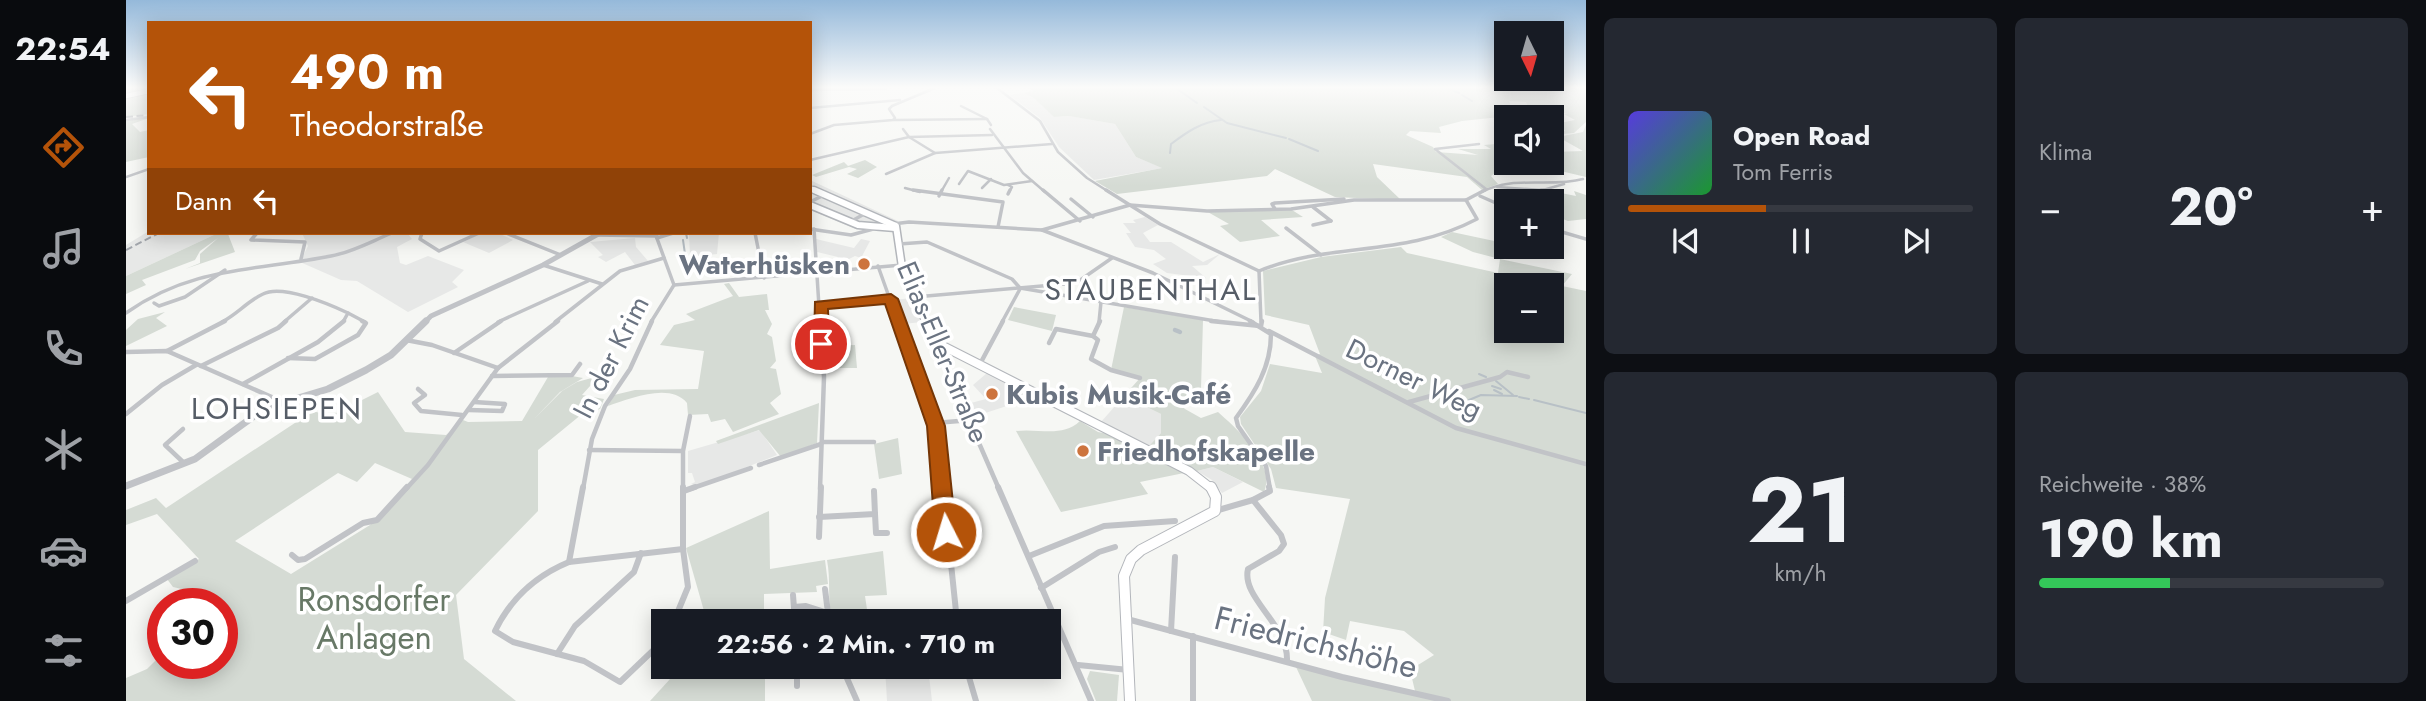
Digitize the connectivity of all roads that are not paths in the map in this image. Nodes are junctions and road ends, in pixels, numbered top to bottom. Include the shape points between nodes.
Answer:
1 (885, 121) edge
2 (988, 121) edge
3 (1040, 121) edge
4 (903, 129) dead end
5 (812, 133) edge
6 (992, 135) junction
7 (909, 137) junction
8 (1052, 144) junction
9 (1479, 144) dead end
10 (1002, 148) junction
11 (935, 153) junction
12 (812, 160) edge
13 (147, 170) edge
14 (886, 174) dead end
15 (126, 177) edge
16 (949, 178) dead end
17 (991, 179) junction
18 (1583, 179) dead end
19 (1032, 181) junction
20 (959, 184) dead end
21 (1564, 184) junction
22 (1008, 185) junction
23 (1493, 187) junction
24 (905, 188) dead end
25 (982, 188) dead end
26 (812, 189) edge
27 (1486, 189) junction
28 (1008, 194) dead end
29 (824, 195) junction
30 (939, 195) junction
31 (1479, 195) junction
32 (1071, 199) dead end
33 (1346, 200) junction
34 (1466, 200) junction
35 (1494, 202) edge
36 (812, 203) edge
37 (812, 205) edge
38 (1130, 205) junction
39 (1312, 206) junction
40 (1276, 209) junction
41 (867, 213) junction
42 (1093, 217) junction
43 (1080, 221) junction
44 (850, 222) junction
45 (1313, 225) dead end
46 (894, 226) junction
47 (998, 227) junction
48 (877, 228) junction
49 (1286, 228) dead end
50 (812, 229) edge
51 (1040, 230) junction
52 (1564, 233) edge
53 (255, 235) edge
54 (387, 235) edge
55 (421, 235) edge
56 (475, 235) edge
57 (514, 235) edge
58 (596, 235) edge
59 (627, 235) edge
60 (755, 235) edge
61 (656, 236) edge
62 (1586, 239) edge
63 (899, 244) junction
64 (561, 255) junction
65 (1322, 255) junction
66 (663, 258) junction
67 (1113, 258) junction
68 (300, 260) junction
69 (543, 265) junction
70 (902, 265) junction
71 (878, 266) junction
72 (226, 270) junction
73 (1259, 271) junction
74 (817, 273) junction
75 (764, 278) junction
76 (588, 281) junction
77 (603, 284) junction
78 (674, 285) junction
79 (1020, 288) junction
80 (915, 297) junction
81 (313, 298) junction
82 (891, 299) junction
83 (1101, 302) junction
84 (154, 303) dead end
85 (820, 305) junction
86 (126, 313) edge
87 (348, 313) junction
88 (1261, 326) junction
89 (1268, 331) junction
90 (1093, 337) junction
91 (407, 340) junction
92 (935, 342) junction
93 (1049, 344) dead end
94 (167, 351) junction
95 (126, 352) edge
96 (454, 353) junction
97 (287, 358) junction
98 (580, 364) dead end
99 (199, 365) junction
100 (979, 365) junction
101 (498, 368) junction
102 (492, 376) junction
103 (1528, 377) dead end
104 (1140, 378) dead end
105 (243, 384) junction
106 (418, 389) dead end
107 (474, 402) junction
108 (1408, 402) junction
109 (276, 403) junction
110 (468, 410) junction
111 (126, 414) edge
112 (463, 415) junction
113 (690, 416) dead end
114 (971, 419) junction
115 (935, 423) junction
116 (183, 429) dead end
117 (874, 442) dead end
118 (822, 443) junction
119 (589, 450) junction
120 (683, 451) junction
121 (185, 464) junction
122 (1586, 464) edge
123 (760, 465) dead end
124 (751, 468) dead end
125 (126, 486) edge
126 (874, 491) dead end
127 (684, 494) junction
128 (1254, 500) junction
129 (1214, 511) junction
130 (876, 514) junction
131 (819, 516) junction
132 (1175, 521) dead end
133 (887, 533) dead end
134 (819, 537) dead end
135 (1115, 547) dead end
136 (683, 549) junction
137 (641, 554) junction
138 (292, 555) dead end
139 (1029, 556) junction
140 (1175, 557) dead end
141 (195, 561) dead end
142 (569, 562) junction
143 (1041, 588) junction
144 (825, 589) dead end
145 (793, 595) dead end
146 (126, 601) edge
147 (794, 607) joint
148 (679, 609) edge
149 (815, 609) edge
150 (828, 609) edge
151 (956, 609) edge
152 (1048, 609) edge
153 (1127, 619) junction
154 (1171, 631) junction
155 (1193, 636) junction
156 (1061, 637) edge
157 (651, 652) edge
158 (557, 654) junction
159 (1287, 660) junction
160 (1078, 666) junction
161 (1129, 670) junction
162 (797, 679) edge
163 (848, 679) edge
164 (969, 679) edge
165 (797, 686) dead end
166 (858, 701) edge
167 (976, 701) edge
168 (1091, 701) edge
169 (1130, 701) edge
170 (1193, 701) edge
171 (1448, 701) edge

1 - 5 street via 834,125
2 - 6 street
3 - 8 street
4 - 7 street
6 - 7 street
6 - 10 street
7 - 11 street
7 - 12 street
8 - 10 street
8 - 38 street via 1080,173
9 - 27 street via 1435,149
10 - 11 street
10 - 19 street
11 - 14 street
13 - 15 street
16 - 30 street
17 - 20 street via 968,171
17 - 22 street
17 - 25 street
18 - 21 street
19 - 22 street
19 - 43 street
21 - 23 street via 1517,182
21 - 23 street via 1542,190
22 - 28 street via 1012,187
23 - 27 street
24 - 30 street
26 - 29 main road
27 - 31 street
29 - 36 street
29 - 41 main road
30 - 47 street via 1003,202
31 - 34 street
31 - 35 street
32 - 42 street
33 - 34 street
33 - 39 street
33 - 40 street via 1273,203
34 - 65 street via 1476,219 1441,235 1401,246
37 - 44 main road
38 - 40 street
38 - 42 street
38 - 73 street
39 - 40 street
39 - 45 street via 1331,221
41 - 44 street
41 - 46 main road
42 - 43 street
43 - 51 street
44 - 48 main road
46 - 47 street via 909,222
46 - 48 main road
46 - 63 main road, Elias-Eller-Straße
47 - 51 street
48 - 50 street via 853,235
49 - 65 street
50 - 74 street
51 - 67 street, Dorner Weg
52 - 62 street
53 - 68 street via 251,240 305,242
54 - 68 street via 342,253
55 - 56 street via 420,239 437,251
57 - 64 street
58 - 64 street
59 - 61 street
60 - 75 street
61 - 66 street, In der Krim
63 - 70 main road, Elias-Eller-Straße
63 - 79 street via 927,242 1012,279
64 - 69 street
65 - 73 street
66 - 77 street via 620,271
66 - 78 street, In der Krim
67 - 79 street via 1080,282
67 - 88 street, Dorner Weg
68 - 72 street
69 - 76 street
69 - 91 street via 432,316
70 - 71 street
70 - 80 main road, Elias-Eller-Straße
71 - 74 street
71 - 82 street
72 - 84 street via 172,303
72 - 86 street via 159,291
73 - 88 street
74 - 75 street
74 - 85 street
75 - 78 street
76 - 77 street
76 - 96 street via 496,323
77 - 101 street
78 - 119 street, In der Krim via 644,333 630,369 605,405
79 - 80 street
79 - 83 street
79 - 100 street
80 - 92 main road, Elias-Eller-Straße
81 - 87 street
81 - 94 street via 269,291 232,317
81 - 99 street via 278,328
82 - 85 street
82 - 115 street
83 - 88 street
83 - 90 street
85 - 118 street
87 - 97 street via 330,333
87 - 97 street via 366,323 358,335 315,359
88 - 89 street, Dorner Weg
89 - 108 street, Dorner Weg
89 - 128 street via 1271,354 1256,390 1236,418 1271,482 1269,493
90 - 93 street via 1056,329
90 - 104 street via 1098,340 1091,359
91 - 96 street
91 - 109 street via 391,355 342,382
92 - 100 main road
92 - 114 street, Elias-Eller-Straße
94 - 95 street
94 - 99 street
96 - 101 street
97 - 105 street
98 - 102 street via 572,375
99 - 105 street
99 - 111 street via 156,389
100 - 129 main road via 1198,475 1215,493
101 - 102 street
102 - 107 street
103 - 108 street via 1509,372
105 - 109 street
106 - 112 street via 425,395 414,403 421,411
107 - 110 street
107 - 110 street via 505,404 502,411
108 - 122 street, Dorner Weg via 1460,429
109 - 121 street via 250,416
110 - 112 street
112 - 138 street via 428,465 377,520 363,523 305,559
113 - 120 street
114 - 115 street
114 - 139 street, Elias-Eller-Straße
115 - 151 street
116 - 121 street via 165,445
117 - 118 street
118 - 123 street
118 - 131 street
119 - 120 street
119 - 142 street, In der Krim
120 - 127 street
121 - 125 street
124 - 127 street
126 - 130 street
127 - 136 street
128 - 129 street
128 - 159 street via 1284,544 1248,569 1246,577 1284,636
129 - 153 main road via 1131,559 1124,576
130 - 131 street
130 - 133 street via 876,533
131 - 134 street
132 - 139 street via 1104,526
135 - 143 street
136 - 137 street
136 - 148 street via 688,587
137 - 142 street
137 - 158 street via 634,572 575,626
139 - 143 street, Elias-Eller-Straße
140 - 154 street, Friedrichshöhe
141 - 146 street
142 - 158 street via 528,584 495,631 513,642
143 - 152 street, Elias-Eller-Straße
144 - 150 street
145 - 147 street
147 - 149 street
153 - 154 street, Friedrichshöhe
153 - 161 main road
154 - 155 street, Friedrichshöhe
155 - 159 street, Friedrichshöhe
155 - 170 street
156 - 160 street, Elias-Eller-Straße
157 - 158 street via 620,682 589,664
159 - 171 street, Friedrichshöhe
160 - 161 street
160 - 168 street, Elias-Eller-Straße
161 - 169 main road
162 - 165 street
163 - 166 street
164 - 167 street

